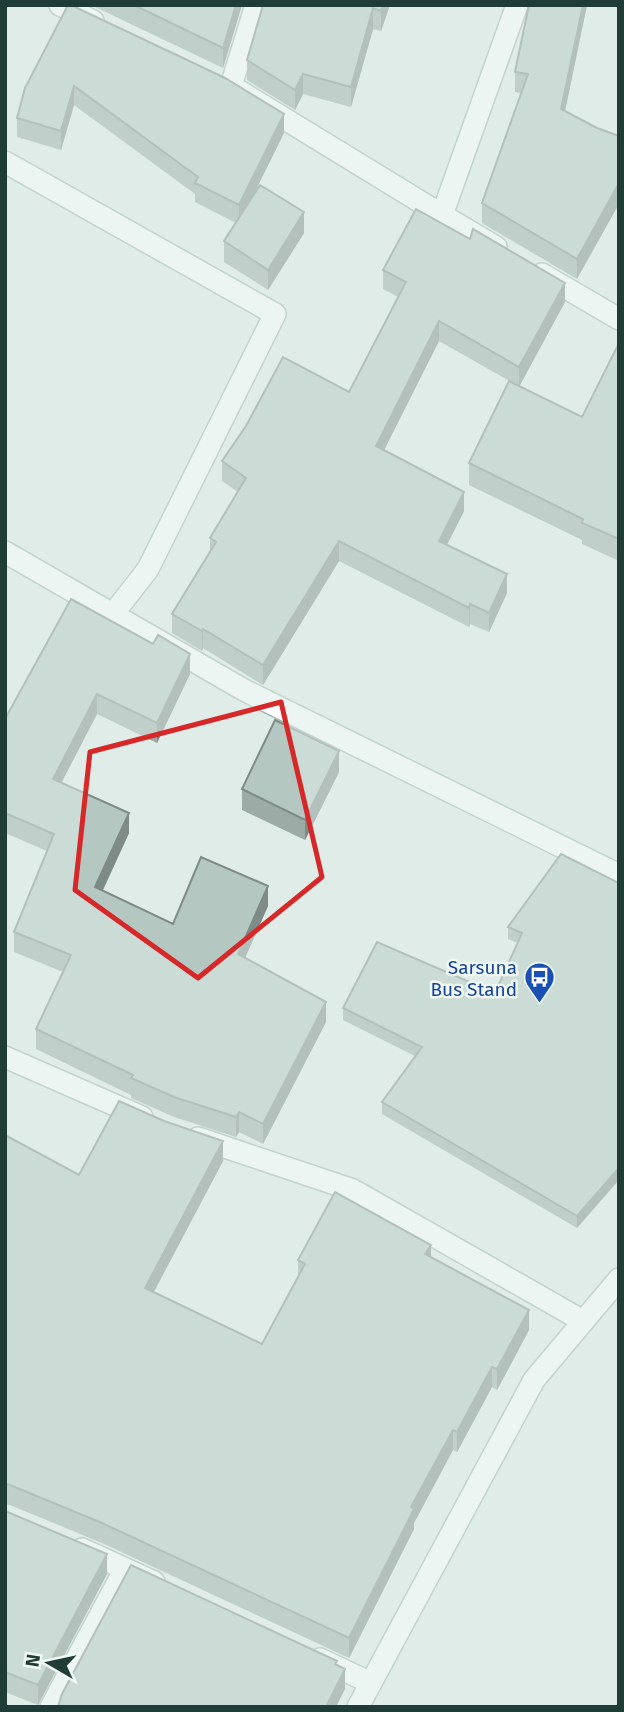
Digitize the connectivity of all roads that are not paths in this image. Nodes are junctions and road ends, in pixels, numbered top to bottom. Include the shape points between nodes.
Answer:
1 (60, 5) edge
2 (256, 5) edge
3 (517, 5) edge
4 (109, 28) edge
5 (206, 75) edge
6 (231, 86) junction
7 (5, 162) edge
8 (442, 215) junction
9 (619, 319) edge
10 (5, 552) edge
11 (113, 614) junction
12 (619, 875) edge
13 (5, 1057) edge
14 (156, 1123) edge
15 (181, 1133) edge
16 (619, 1279) edge
17 (583, 1321) junction
18 (62, 1541) edge
19 (125, 1569) junction
20 (174, 1591) edge
21 (297, 1648) edge
22 (370, 1683) junction
23 (51, 1707) edge
24 (358, 1707) edge

1 - 4 street
2 - 6 street
3 - 8 street
5 - 6 street
6 - 8 street
7 - 11 street via 275,314 148,569
8 - 9 street
10 - 11 street
11 - 12 street via 244,690
13 - 14 street
15 - 17 street via 353,1190
16 - 17 street
17 - 22 street via 534,1380
18 - 19 street
19 - 20 street
19 - 23 street
21 - 22 street
22 - 24 street

